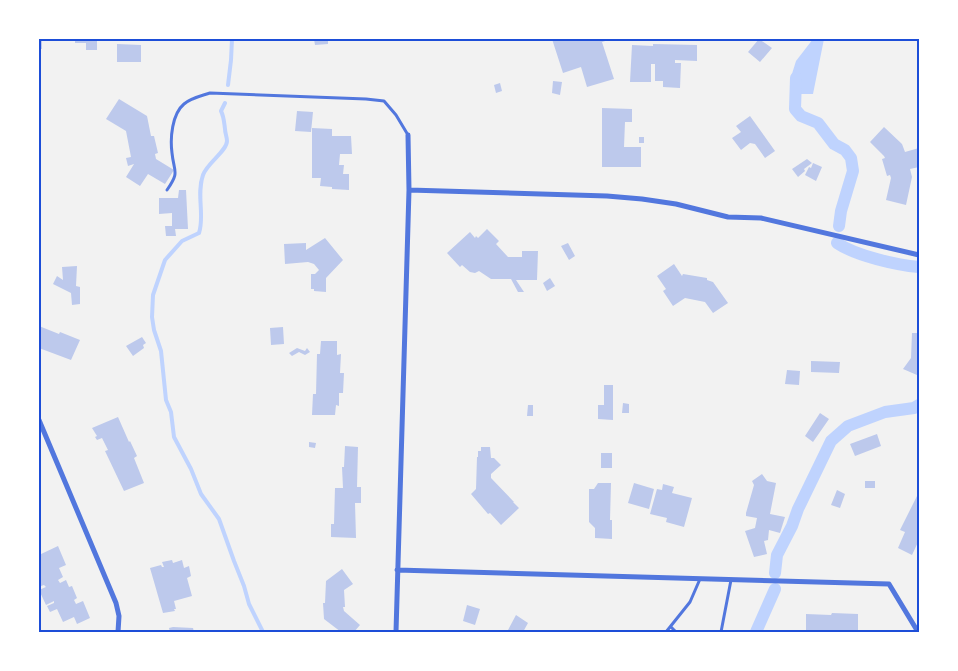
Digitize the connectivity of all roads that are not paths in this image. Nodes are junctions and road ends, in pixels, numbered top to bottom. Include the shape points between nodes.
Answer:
1 (408, 135) joint
2 (166, 190) dead end
3 (409, 190) junction
4 (919, 255) edge
5 (39, 420) edge
6 (397, 570) junction
7 (700, 579) junction
8 (731, 580) junction
9 (670, 627) junction
10 (118, 632) edge
11 (396, 632) edge
12 (666, 632) edge
13 (676, 632) edge
14 (722, 632) edge
15 (918, 632) edge

1 - 2 lane via 384,102 210,93 184,104 177,114 172,133 176,172
1 - 3 street
3 - 4 street via 642,199 728,217 760,218
3 - 6 street
5 - 10 street via 116,603
6 - 7 street
6 - 11 street
7 - 8 street
7 - 9 lane via 690,602
8 - 14 lane
8 - 15 street via 889,584
9 - 12 lane
9 - 13 lane

